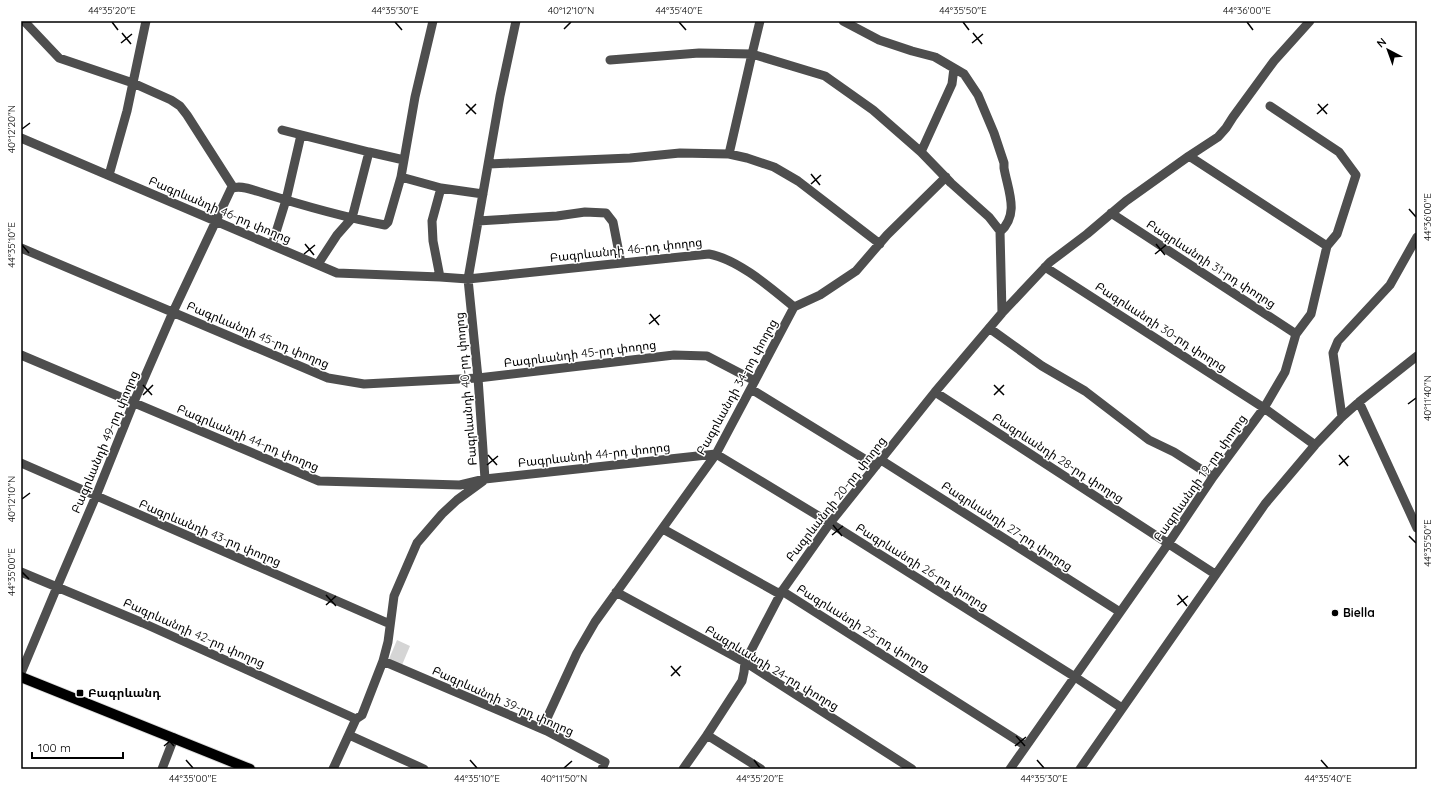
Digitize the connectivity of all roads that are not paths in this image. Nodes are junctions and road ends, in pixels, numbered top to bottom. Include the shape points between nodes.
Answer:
1 (24, 21) edge
2 (146, 21) edge
3 (433, 21) edge
4 (516, 21) edge
5 (760, 21) edge
6 (843, 21) edge
7 (1310, 21) edge
8 (752, 54) junction
9 (610, 60) dead end
10 (954, 68) junction
11 (132, 83) junction
12 (1270, 106) dead end
13 (282, 130) dead end
14 (301, 135) junction
15 (21, 138) edge
16 (368, 152) junction
17 (921, 152) junction
18 (729, 154) junction
19 (1189, 156) junction
20 (404, 160) junction
21 (488, 164) junction
22 (109, 175) junction
23 (946, 177) junction
24 (401, 178) junction
25 (233, 187) junction
26 (442, 188) junction
27 (483, 194) junction
28 (286, 200) junction
29 (1111, 213) junction
30 (352, 218) junction
31 (478, 221) junction
32 (215, 222) junction
33 (1000, 232) junction
34 (1417, 237) edge
35 (272, 244) junction
36 (880, 244) junction
37 (1327, 246) junction
38 (21, 248) edge
39 (621, 263) junction
40 (318, 264) junction
41 (1045, 267) junction
42 (440, 277) junction
43 (468, 279) junction
44 (794, 308) junction
45 (174, 312) junction
46 (1002, 313) junction
47 (989, 328) junction
48 (1296, 334) junction
49 (21, 355) edge
50 (1417, 356) edge
51 (478, 378) junction
52 (753, 385) junction
53 (935, 392) junction
54 (1359, 402) junction
55 (133, 404) junction
56 (1264, 408) junction
57 (1342, 417) junction
58 (1315, 445) junction
59 (716, 454) junction
60 (21, 463) edge
61 (878, 463) junction
62 (1213, 476) junction
63 (485, 479) junction
64 (96, 496) junction
65 (830, 523) junction
66 (1417, 528) edge
67 (663, 529) junction
68 (1168, 544) junction
69 (21, 572) edge
70 (1215, 574) junction
71 (57, 587) junction
72 (782, 591) junction
73 (616, 592) junction
74 (1120, 612) junction
75 (390, 624) junction
76 (383, 661) junction
77 (745, 662) junction
78 (21, 673) edge
79 (21, 677) edge
80 (1075, 677) junction
81 (1122, 708) junction
82 (356, 719) junction
83 (542, 729) junction
84 (349, 735) junction
85 (707, 735) junction
86 (174, 738) junction
87 (1026, 746) junction
88 (162, 769) edge
89 (250, 769) edge
90 (334, 769) edge
91 (424, 769) edge
92 (602, 769) edge
93 (683, 769) edge
94 (761, 769) edge
95 (912, 769) edge
96 (1010, 769) edge
97 (1080, 769) edge

1 - 11 street via 59,58
2 - 11 street
3 - 20 street via 414,97
4 - 21 street, Բագրևանդի 40-րդ փողոց
5 - 8 street
6 - 10 street via 879,40 935,56
7 - 19 street, Բագրևանդի 20-րդ փողոց via 1274,61 1218,137
8 - 9 street via 698,53
8 - 17 street via 825,76 873,110
8 - 18 street
10 - 17 street via 952,84
10 - 33 street via 964,74 978,95 1004,163 1012,211 1009,221
11 - 22 street
11 - 25 street via 180,106
12 - 37 street, Բագրևանդի 19-րդ փողոց via 1339,152 1356,175 1337,234
13 - 14 street
14 - 16 street
14 - 28 street
15 - 22 street, Բագրևանդի 46-րդ փողոց
16 - 20 street
16 - 30 street
17 - 23 street
18 - 21 street via 680,153 630,158
18 - 36 street via 774,167 798,181
19 - 29 street, Բագրևանդի 20-րդ փողոց
19 - 37 street
20 - 24 street
21 - 27 street, Բագրևանդի 40-րդ փողոց
22 - 32 street, Բագրևանդի 46-րդ փողոց
23 - 33 street via 989,217
23 - 36 street
24 - 26 street
24 - 30 street via 388,222 384,225
25 - 28 street
25 - 32 street, Բագրևանդի 49-րդ փողոց
26 - 27 street
26 - 42 street via 432,221
27 - 31 street, Բագրևանդի 40-րդ փողոց
28 - 30 street
28 - 35 street
29 - 41 street, Բագրևանդի 20-րդ փողոց
29 - 48 street, Բագրևանդի 31-րդ փողոց
30 - 40 street
31 - 39 street via 585,212 606,213 613,222
31 - 43 street, Բագրևանդի 40-րդ փողոց
32 - 35 street, Բագրևանդի 46-րդ փողոց
32 - 45 street, Բագրևանդի 49-րդ փողոց
33 - 46 street
34 - 57 street via 1390,285 1338,342 1334,352
35 - 40 street, Բագրևանդի 46-րդ փողոց
36 - 44 street via 856,271 820,295
37 - 48 street, Բագրևանդի 19-րդ փողոց via 1311,314
38 - 45 street, Բագրևանդի 45-րդ փողոց
39 - 43 street, Բագրևանդի 46-րդ փողոց
39 - 44 street, Բագրևանդի 46-րդ փողոց via 709,254 718,256 761,280
40 - 42 street, Բագրևանդի 46-րդ փողոց via 337,273
41 - 46 street, Բագրևանդի 20-րդ փողոց
41 - 56 street, Բագրևանդի 30-րդ փողոց
42 - 43 street
43 - 51 street, Բագրևանդի 40-րդ փողոց
44 - 52 street, Բագրևանդի 34-րդ փողոց
45 - 51 street, Բագրևանդի 45-րդ փողոց via 328,378 364,384
45 - 55 street, Բագրևանդի 49-րդ փողոց
46 - 47 street, Բագրևանդի 20-րդ փողոց
47 - 53 street, Բագրևանդի 20-րդ փողոց
47 - 62 street via 1042,366 1085,391 1149,440
48 - 56 street, Բագրևանդի 19-րդ փողոց via 1285,372
49 - 55 street, Բագրևանդի 44-րդ փողոց
50 - 54 street
51 - 52 street, Բագրևանդի 45-րդ փողոց via 674,355 707,356
51 - 63 street, Բագրևանդի 40-րդ փողոց
52 - 59 street, Բագրևանդի 34-րդ փողոց
52 - 61 street, Բագրևանդի 27-րդ փողոց
53 - 61 street, Բագրևանդի 20-րդ փողոց
53 - 68 street, Բագրևանդի 28-րդ փողոց
54 - 57 street
54 - 66 street
55 - 63 street, Բագրևանդի 44-րդ փողոց via 319,481 460,485
55 - 64 street, Բագրևանդի 49-րդ փողոց
56 - 58 street, Բագրևանդի 30-րդ փողոց
56 - 62 street, Բագրևանդի 19-րդ փողոց
57 - 58 street
58 - 70 street via 1265,504
59 - 63 street, Բագրևանդի 44-րդ փողոց
59 - 65 street, Բագրևանդի 26-րդ փողոց
59 - 67 street, Բագրևանդի 34-րդ փողոց
60 - 64 street, Բագրևանդի 43-րդ փողոց
61 - 65 street, Բագրևանդի 20-րդ փողոց
61 - 74 street, Բագրևանդի 27-րդ փողոց
62 - 68 street, Բագրևանդի 19-րդ փողոց
63 - 75 street, Բագրևանդի 40-րդ փողոց via 442,514 418,543 394,596
64 - 71 street, Բագրևանդի 49-րդ փողոց
64 - 75 street, Բագրևանդի 43-րդ փողոց
65 - 72 street, Բագրևանդի 20-րդ փողոց
65 - 80 street, Բագրևանդի 26-րդ փողոց
67 - 72 street, Բագրևանդի 25-րդ փողոց via 778,593
67 - 73 street, Բագրևանդի 34-րդ փողոց
68 - 70 street, Բագրևանդի 28-րդ փողոց
68 - 74 street, Բագրևանդի 19-րդ փողոց
69 - 71 street, Բագրևանդի 42-րդ փողոց
70 - 81 street
71 - 78 street, Բագրևանդի 49-րդ փողոց
71 - 82 street, Բագրևանդի 42-րդ փողոց
72 - 77 street, Բագրևանդի 20-րդ փողոց
72 - 87 street, Բագրևանդի 25-րդ փողոց
73 - 77 street, Բագրևանդի 24-րդ փողոց
73 - 83 street, Բագրևանդի 34-րդ փողոց via 577,653
74 - 80 street, Բագրևանդի 19-րդ փողոց
75 - 76 street, Բագրևանդի 40-րդ փողոց
76 - 82 street, Բագրևանդի 40-րդ փողոց via 362,715
76 - 83 street, Բագրևանդի 39-րդ փողոց
77 - 85 street, Բագրևանդի 20-րդ փողոց via 742,681
77 - 95 street, Բագրևանդի 24-րդ փողոց
79 - 86 main road
80 - 81 street, Բագրևանդի 26-րդ փողոց
80 - 87 street, Բագրևանդի 19-րդ փողոց
81 - 97 street
82 - 84 street, Բագրևանդի 40-րդ փողոց
83 - 92 street, Բագրևանդի 39-րդ փողոց via 605,762
84 - 90 street, Բագրևանդի 40-րդ փողոց
84 - 91 street
85 - 93 street, Բագրևանդի 20-րդ փողոց
85 - 94 street
86 - 88 street
86 - 89 main road
87 - 96 street, Բագրևանդի 19-րդ փողոց

